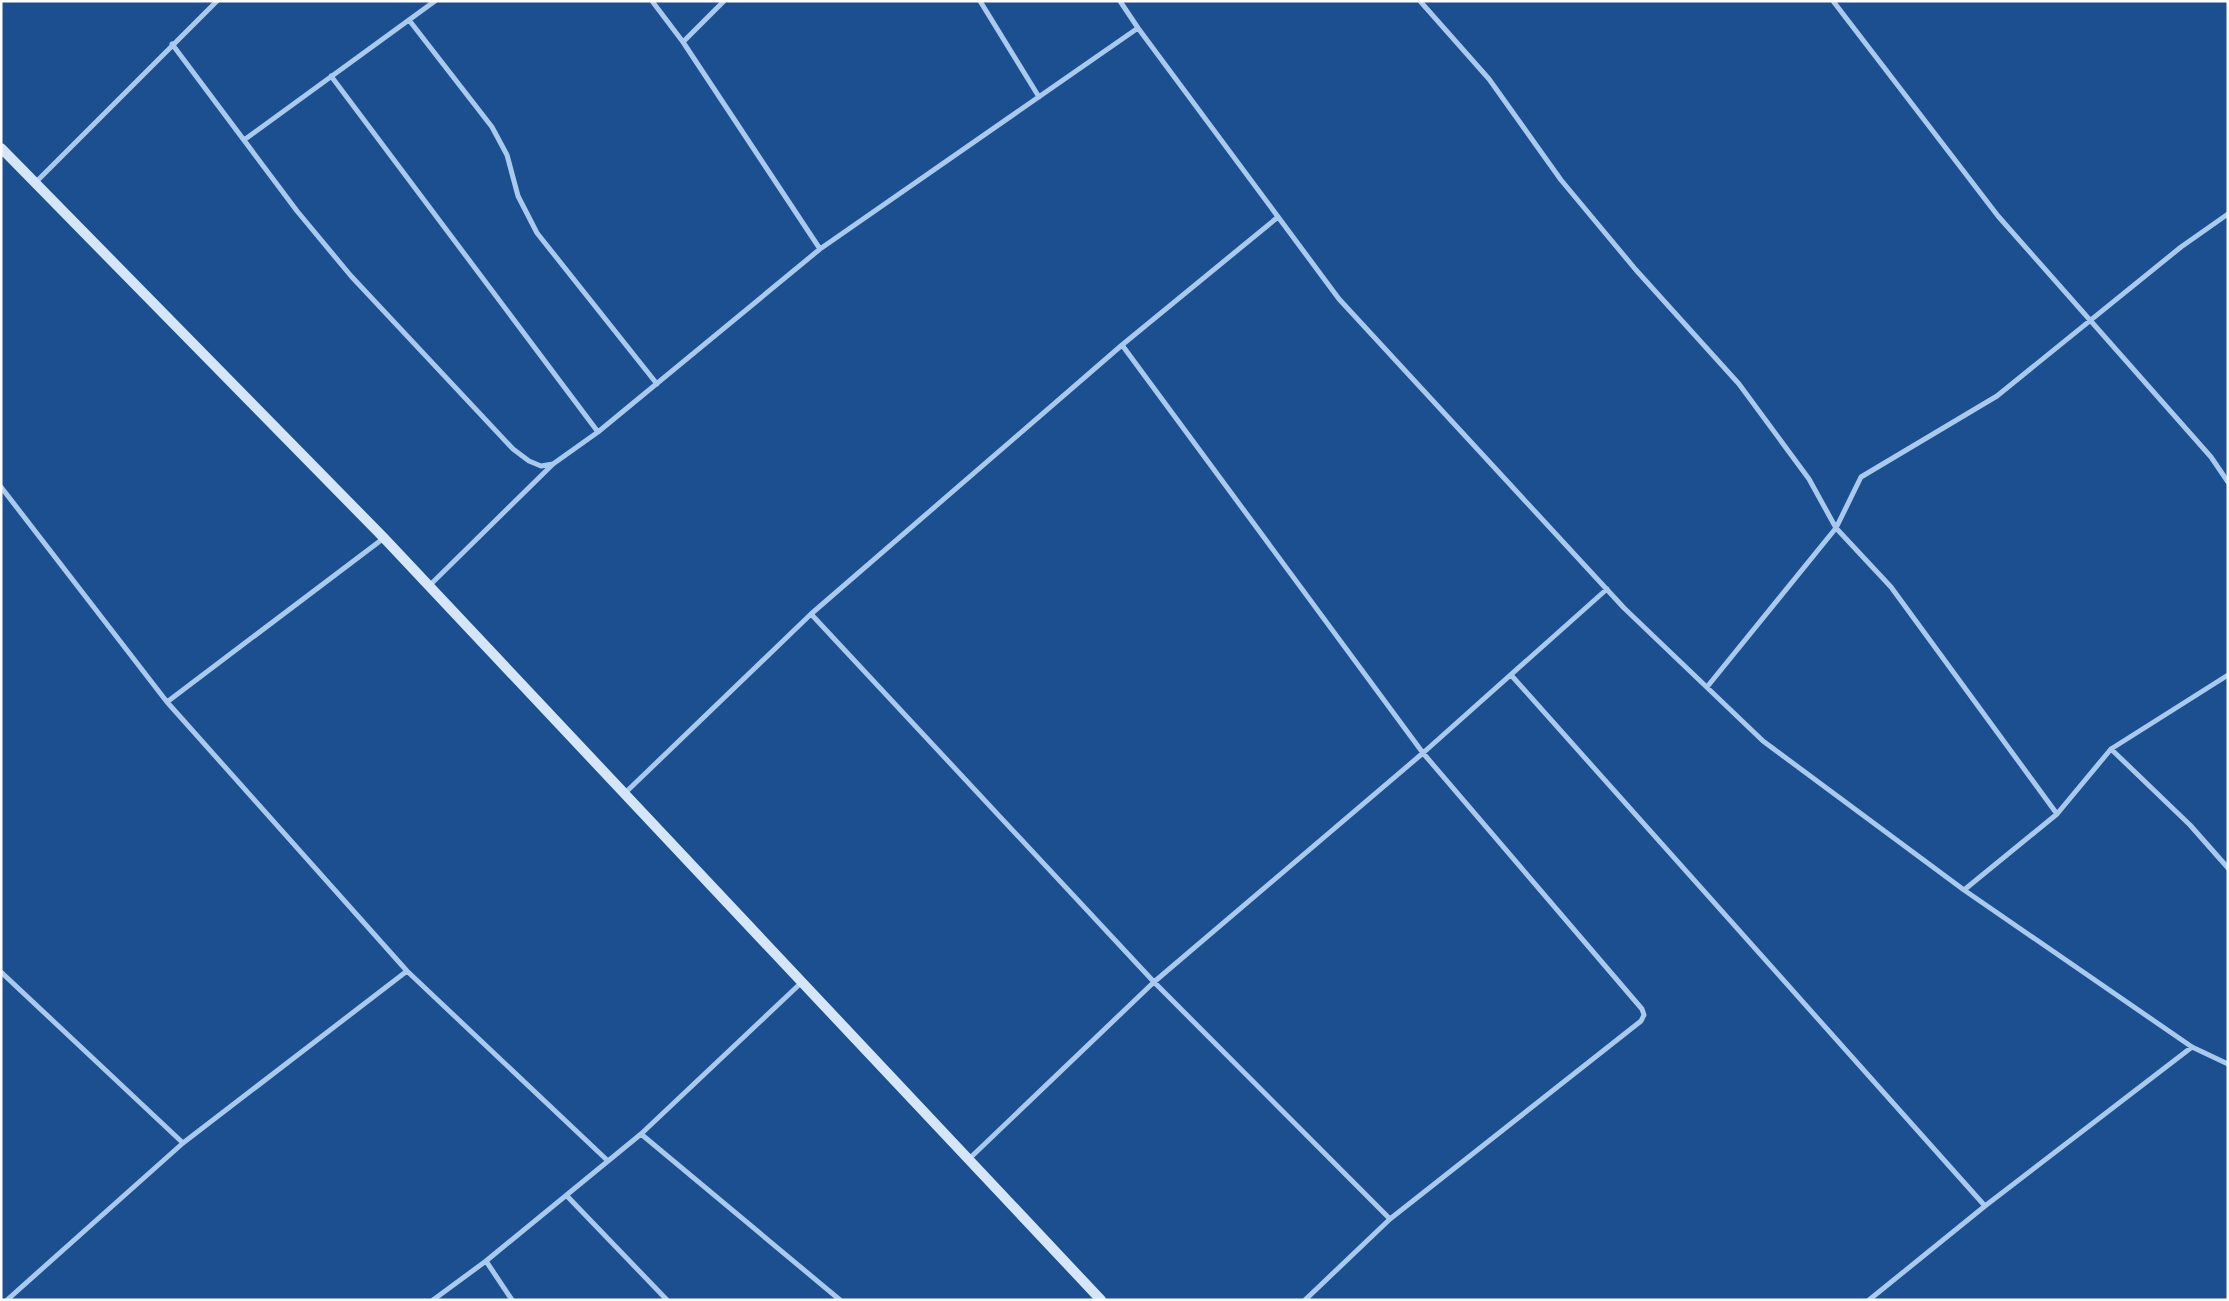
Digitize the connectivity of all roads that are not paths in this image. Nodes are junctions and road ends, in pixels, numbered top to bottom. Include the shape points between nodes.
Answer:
1 (217, 1) edge
2 (435, 1) edge
3 (652, 1) edge
4 (724, 1) edge
5 (980, 1) edge
6 (1120, 1) edge
7 (1420, 1) edge
8 (1833, 1) edge
9 (409, 20) junction
10 (1138, 28) junction
11 (684, 42) junction
12 (172, 44) junction
13 (331, 76) junction
14 (1039, 97) junction
15 (244, 140) junction
16 (1, 148) edge
17 (36, 182) junction
18 (2228, 214) edge
19 (1278, 217) junction
20 (820, 249) junction
21 (2091, 321) junction
22 (1122, 345) junction
23 (657, 384) junction
24 (598, 432) junction
25 (553, 464) junction
26 (2228, 482) edge
27 (1, 487) edge
28 (1836, 528) junction
29 (384, 538) junction
30 (429, 586) junction
31 (1607, 589) junction
32 (811, 614) junction
33 (1511, 675) junction
34 (2228, 675) edge
35 (1707, 687) junction
36 (167, 702) junction
37 (2111, 749) junction
38 (1424, 753) junction
39 (624, 793) junction
40 (2057, 814) junction
41 (2228, 868) edge
42 (1964, 890) junction
43 (407, 971) junction
44 (1, 972) edge
45 (802, 982) junction
46 (1154, 982) junction
47 (2192, 1048) junction
48 (2228, 1064) edge
49 (641, 1134) junction
50 (183, 1143) junction
51 (969, 1159) junction
52 (608, 1161) junction
53 (566, 1196) junction
54 (1986, 1206) junction
55 (1390, 1219) junction
56 (486, 1261) junction
57 (7, 1300) edge
58 (433, 1300) edge
59 (512, 1300) edge
60 (667, 1300) edge
61 (840, 1300) edge
62 (1102, 1300) edge
63 (1305, 1300) edge
64 (1869, 1300) edge

1 - 12 street
2 - 9 street
3 - 11 street
4 - 11 street
5 - 14 street
6 - 10 street
7 - 28 street via 1489,79 1561,180 1636,270 1739,384 1809,479
8 - 21 street via 1998,216
9 - 13 street
9 - 23 street via 497,135 507,155 518,196 538,233
10 - 14 street
10 - 19 street
11 - 20 street
12 - 15 street
12 - 17 street
13 - 15 street
13 - 24 street
14 - 20 street
15 - 25 street via 296,211 351,276 513,449 529,462 541,466
16 - 17 street
17 - 29 street
18 - 21 street via 2181,247
19 - 22 street
19 - 31 street via 1339,299
20 - 23 street
21 - 26 street via 2211,457
21 - 28 street via 1997,396 1861,477
22 - 32 street
22 - 38 street
23 - 24 street
24 - 25 street
25 - 30 street
27 - 36 street
28 - 35 street
28 - 40 street via 1891,587
29 - 30 street
29 - 36 street
30 - 39 street
31 - 33 street
31 - 35 street
32 - 39 street
32 - 46 street
33 - 38 street
33 - 54 street
34 - 37 street
35 - 42 street via 1763,740
36 - 43 street
37 - 40 street
37 - 41 street via 2190,824
38 - 46 street
38 - 55 street via 1644,1015
39 - 45 street
40 - 42 street
42 - 47 street
43 - 50 street
43 - 52 street
44 - 50 street
45 - 49 street
45 - 51 street
46 - 51 street
46 - 55 street
47 - 48 street
47 - 54 street
49 - 52 street
49 - 61 street
50 - 57 street
51 - 62 street
52 - 53 street
53 - 56 street
53 - 60 street
54 - 64 street
55 - 63 street
56 - 58 street
56 - 59 street

